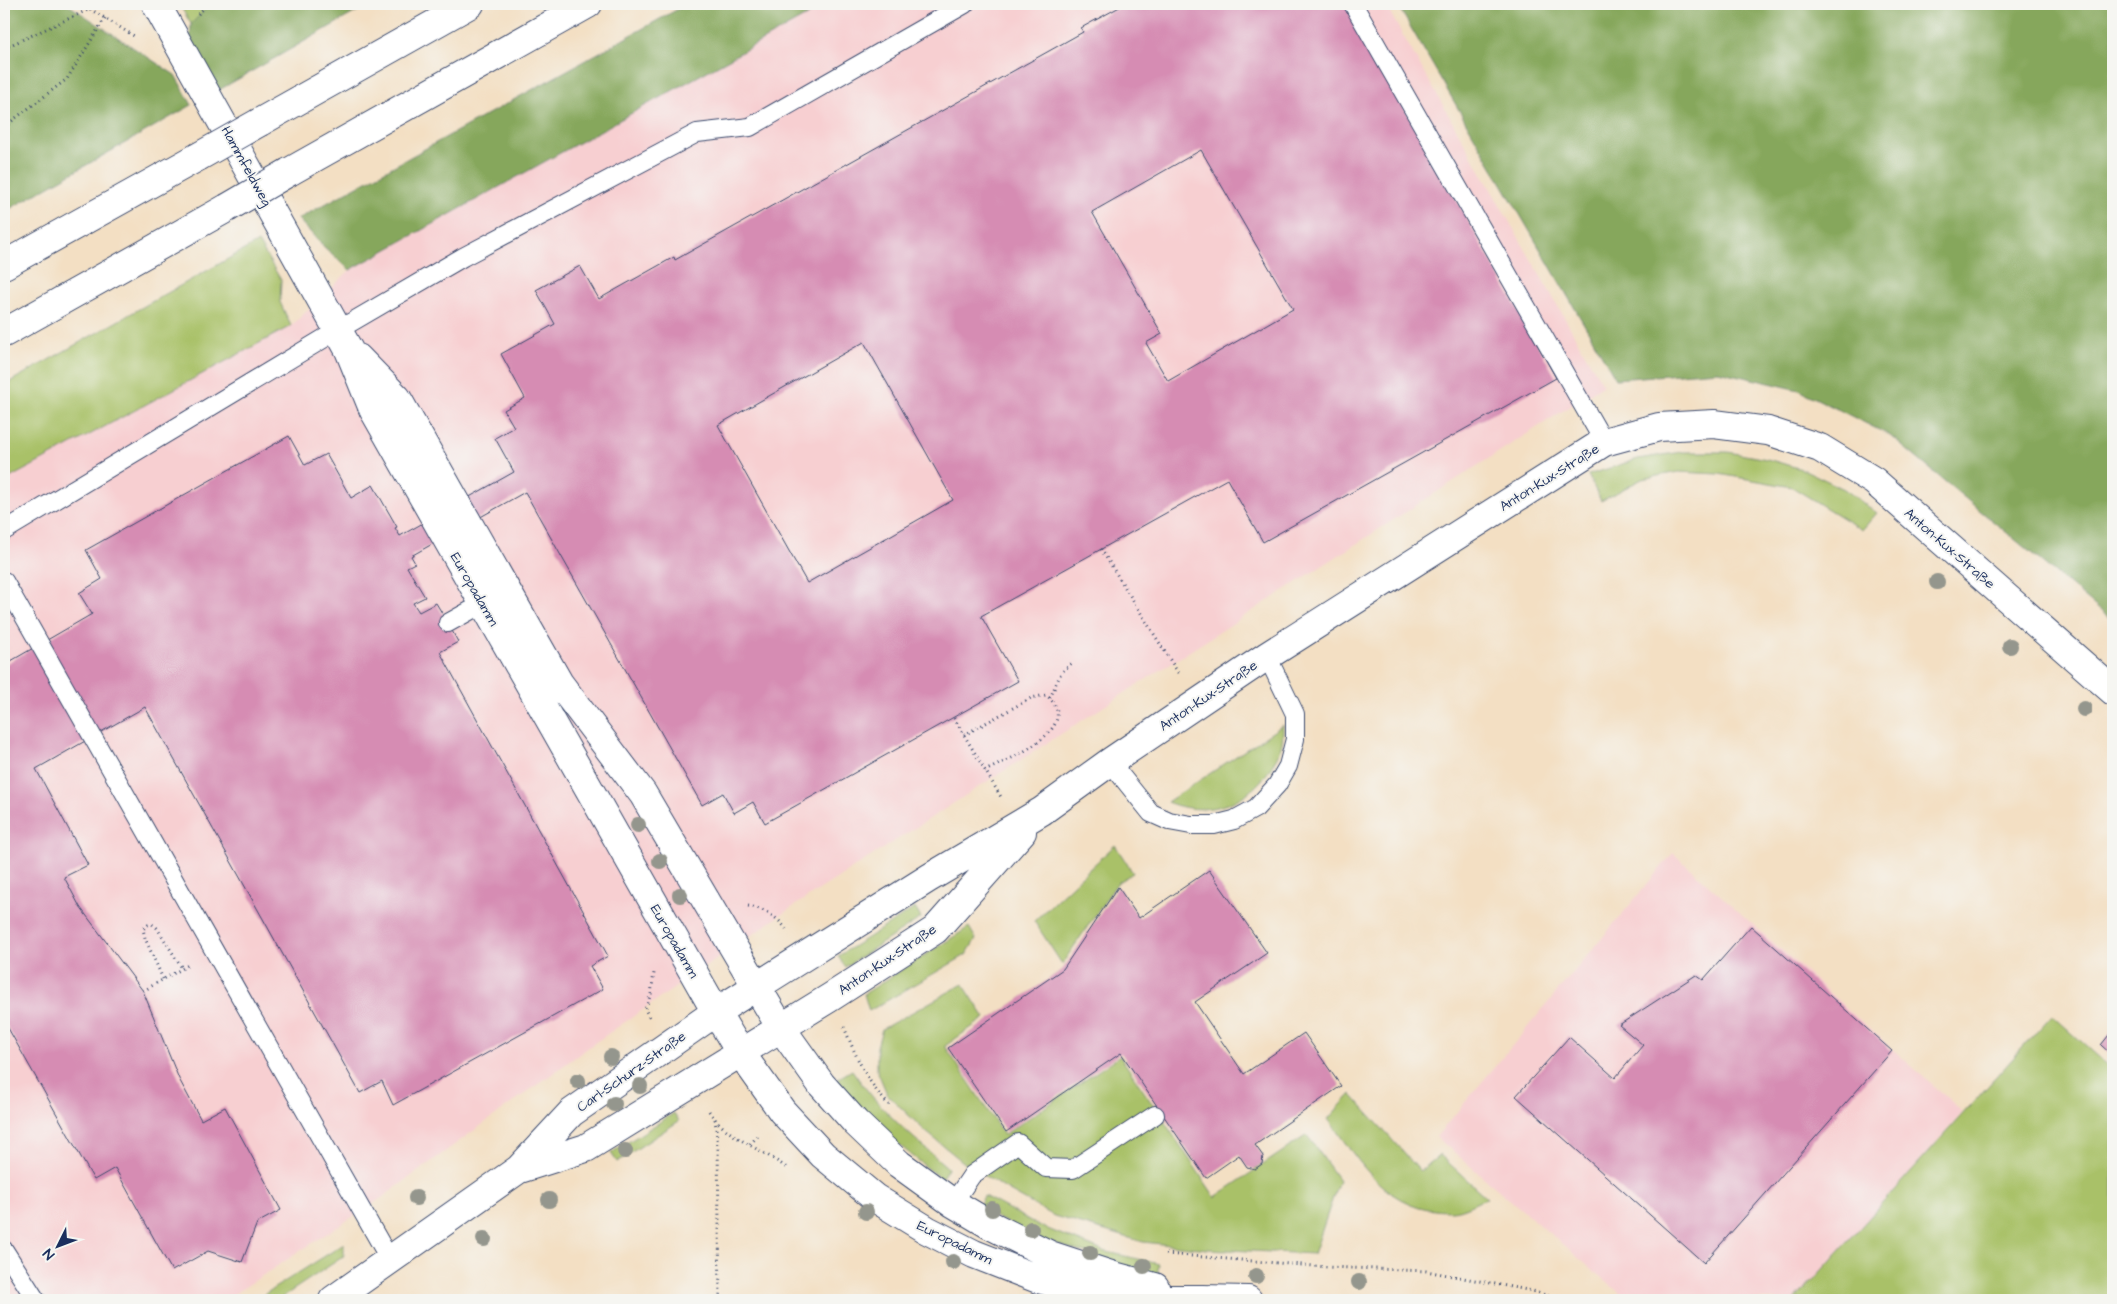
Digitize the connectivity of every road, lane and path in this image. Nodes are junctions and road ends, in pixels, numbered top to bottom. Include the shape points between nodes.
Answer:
1 (95, 4) edge
2 (156, 4) edge
3 (470, 4) edge
4 (588, 4) edge
5 (966, 4) edge
6 (1353, 4) edge
7 (104, 18) dead end
8 (4, 48) edge
9 (4, 127) edge
10 (4, 266) edge
11 (4, 333) edge
12 (344, 340) junction
13 (1604, 442) junction
14 (4, 531) edge
15 (1101, 549) dead end
16 (4, 581) edge
17 (495, 597) junction
18 (448, 623) dead end
19 (1267, 656) junction
20 (1074, 661) dead end
21 (2113, 691) edge
22 (1050, 698) junction
23 (1196, 703) junction
24 (954, 718) dead end
25 (964, 735) junction
26 (1110, 762) junction
27 (985, 771) junction
28 (1042, 811) junction
29 (1018, 825) junction
30 (182, 968) dead end
31 (176, 972) dead end
32 (163, 979) junction
33 (756, 986) junction
34 (143, 991) dead end
35 (831, 997) junction
36 (716, 1012) junction
37 (781, 1028) junction
38 (740, 1052) junction
39 (892, 1108) dead end
40 (1155, 1116) dead end
41 (715, 1120) dead end
42 (519, 1170) junction
43 (953, 1203) junction
44 (4, 1250) edge
45 (1163, 1253) dead end
46 (390, 1260) junction
47 (1200, 1299) edge
48 (36, 1300) edge
49 (333, 1300) edge
50 (720, 1300) edge
51 (1248, 1300) edge
52 (1562, 1300) edge

1 - 8 path
2 - 12 main road, Hammfeldweg
3 - 10 main road, bridge
4 - 11 main road, bridge
5 - 12 lane via 750,128 697,133 463,258
6 - 13 lane
7 - 9 path via 67,78
12 - 14 lane
12 - 17 main road, Europadamm via 373,409
13 - 19 main road, Anton-Kux-Straße
13 - 21 main road, Anton-Kux-Straße via 1660,428 1714,424 1768,432 1820,448 1874,481
15 - 23 path
16 - 46 lane
17 - 18 lane
17 - 33 main road, Europadamm via 643,794
17 - 36 main road, Europadamm
19 - 23 main road, Anton-Kux-Straße
19 - 26 lane via 1295,714 1295,739 1281,779 1256,808 1234,820 1214,825 1169,821 1151,813
20 - 22 path via 1061,673
22 - 25 path via 1046,695 1031,698
22 - 27 path via 1055,701 1059,712 1046,737
23 - 26 main road, Anton-Kux-Straße
24 - 25 path
25 - 27 path
26 - 28 main road, Anton-Kux-Straße
27 - 29 path
28 - 29 main road, Anton-Kux-Straße
28 - 35 main road, Anton-Kux-Straße via 935,930
29 - 33 main road, Anton-Kux-Straße
30 - 32 path via 157,928 148,925 142,929 144,938
31 - 32 path
32 - 34 path
33 - 36 main road, Carl-Schurz-Straße
33 - 37 main road, Europadamm
35 - 37 main road, Anton-Kux-Straße
35 - 39 path via 858,1061 879,1095
36 - 38 main road, Europadamm
36 - 42 main road, Carl-Schurz-Straße via 571,1113
37 - 38 main road, Carl-Schurz-Straße
37 - 43 main road, Europadamm via 821,1084 856,1123 898,1164
38 - 42 main road, Carl-Schurz-Straße via 586,1148
38 - 47 main road, Europadamm via 782,1112 823,1156 875,1198 934,1234 1038,1279 1102,1295
40 - 43 lane via 1073,1169 1046,1168 1018,1143 972,1176
41 - 50 path
42 - 46 main road, Carl-Schurz-Straße
43 - 47 main road, Europadamm via 1050,1255
44 - 48 lane
45 - 52 path via 1327,1267 1426,1271 1533,1291
46 - 49 main road, Carl-Schurz-Straße
47 - 51 main road, Europadamm

